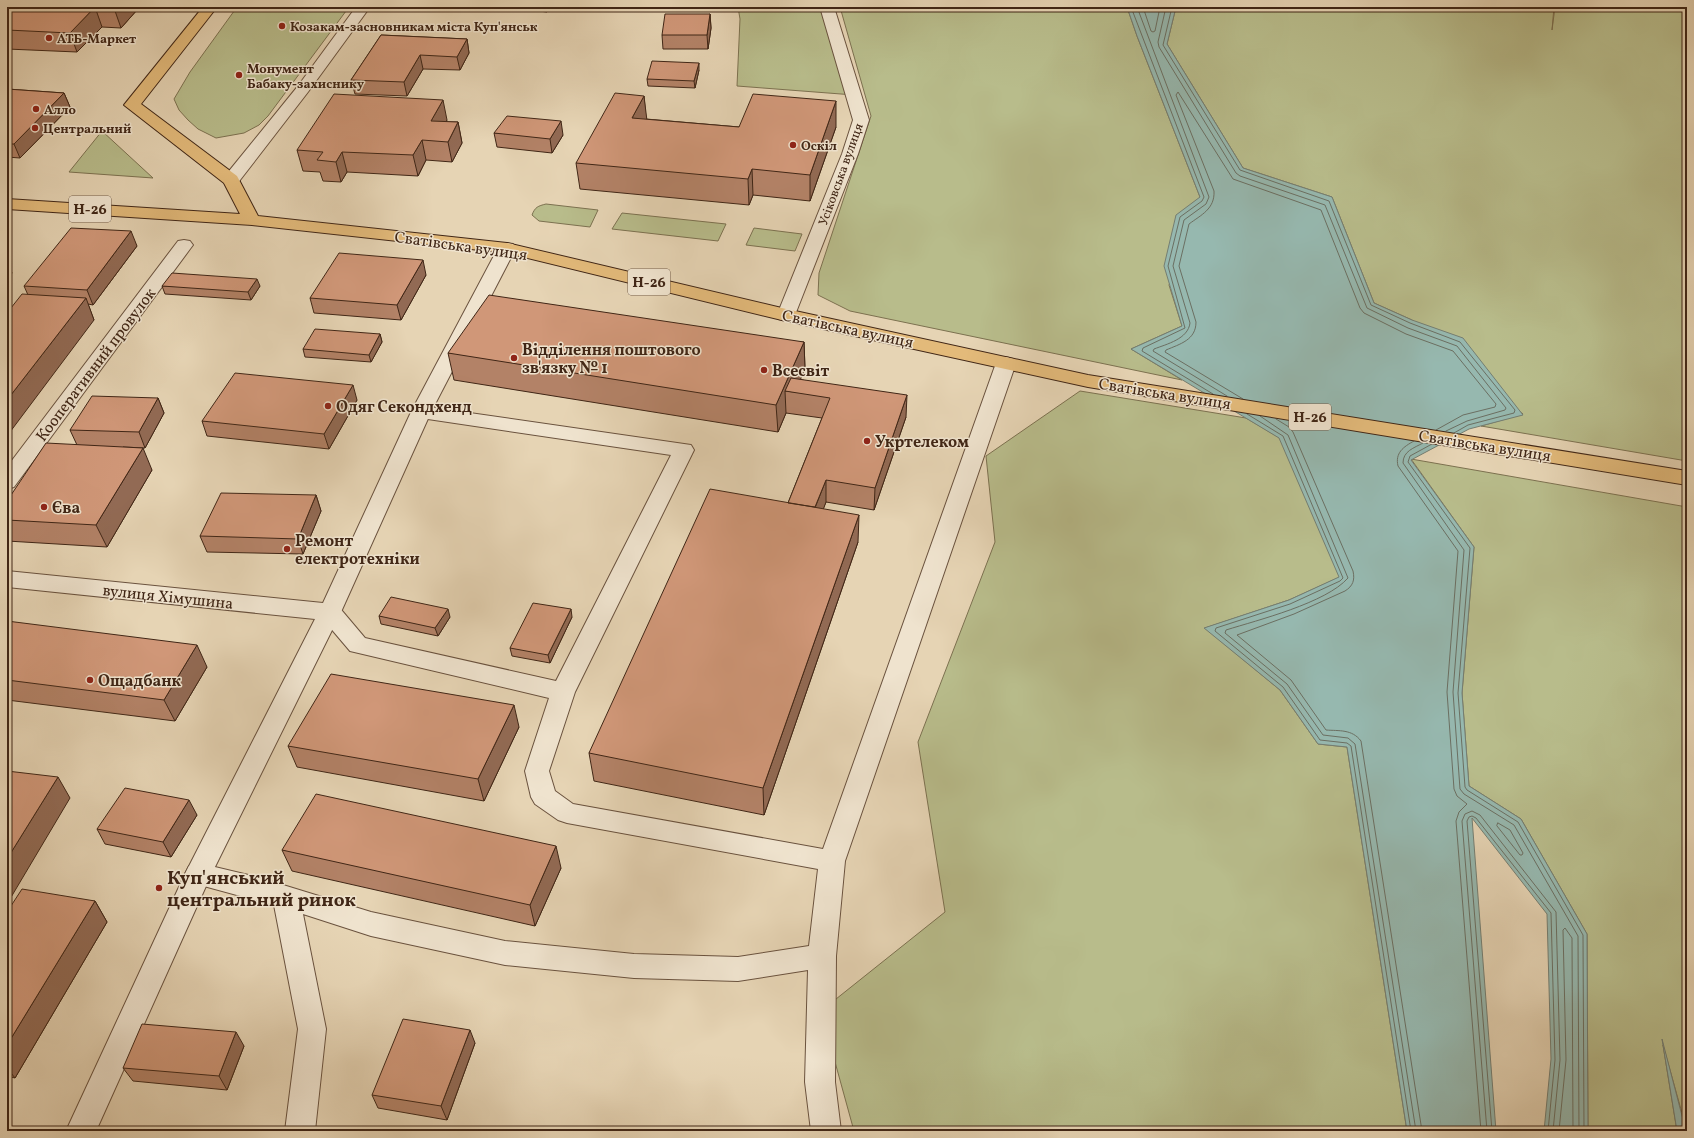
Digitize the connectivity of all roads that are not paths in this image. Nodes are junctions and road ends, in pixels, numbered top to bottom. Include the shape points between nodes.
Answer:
1 (210, 7) edge
2 (363, 7) edge
3 (827, 7) edge
4 (231, 180) junction
5 (7, 204) edge
6 (252, 220) junction
7 (184, 245) dead end
8 (507, 248) junction
9 (786, 315) junction
10 (1006, 363) junction
11 (422, 412) junction
12 (1687, 478) edge
13 (7, 482) edge
14 (7, 579) edge
15 (330, 612) junction
16 (563, 692) junction
17 (832, 861) junction
18 (198, 874) junction
19 (286, 897) junction
20 (822, 956) junction
21 (82, 1131) edge
22 (300, 1131) edge
23 (826, 1131) edge

1 - 4 main road via 132,105
2 - 4 street via 303,89
3 - 9 street, Усіковська вулиця via 861,120
4 - 6 main road
5 - 6 main road, Сватівська вулиця / Н-26
6 - 8 main road, Сватівська вулиця / Н-26
7 - 13 street, Кооперативний провулок
8 - 9 main road, Сватівська вулиця / Н-26
8 - 11 street
9 - 10 main road, Сватівська вулиця / Н-26
10 - 12 main road, Сватівська вулиця / Н-26 via 1088,381
10 - 17 street
11 - 15 street
11 - 16 street via 684,450
14 - 15 street, вулиця Хімушина
15 - 16 street via 358,645
15 - 18 street
16 - 17 street via 537,771 544,797 567,813
17 - 20 street
18 - 19 street
18 - 21 street
19 - 20 street via 371,924 505,953 634,966 738,969
19 - 22 street via 312,1029
20 - 23 street via 820,1082

